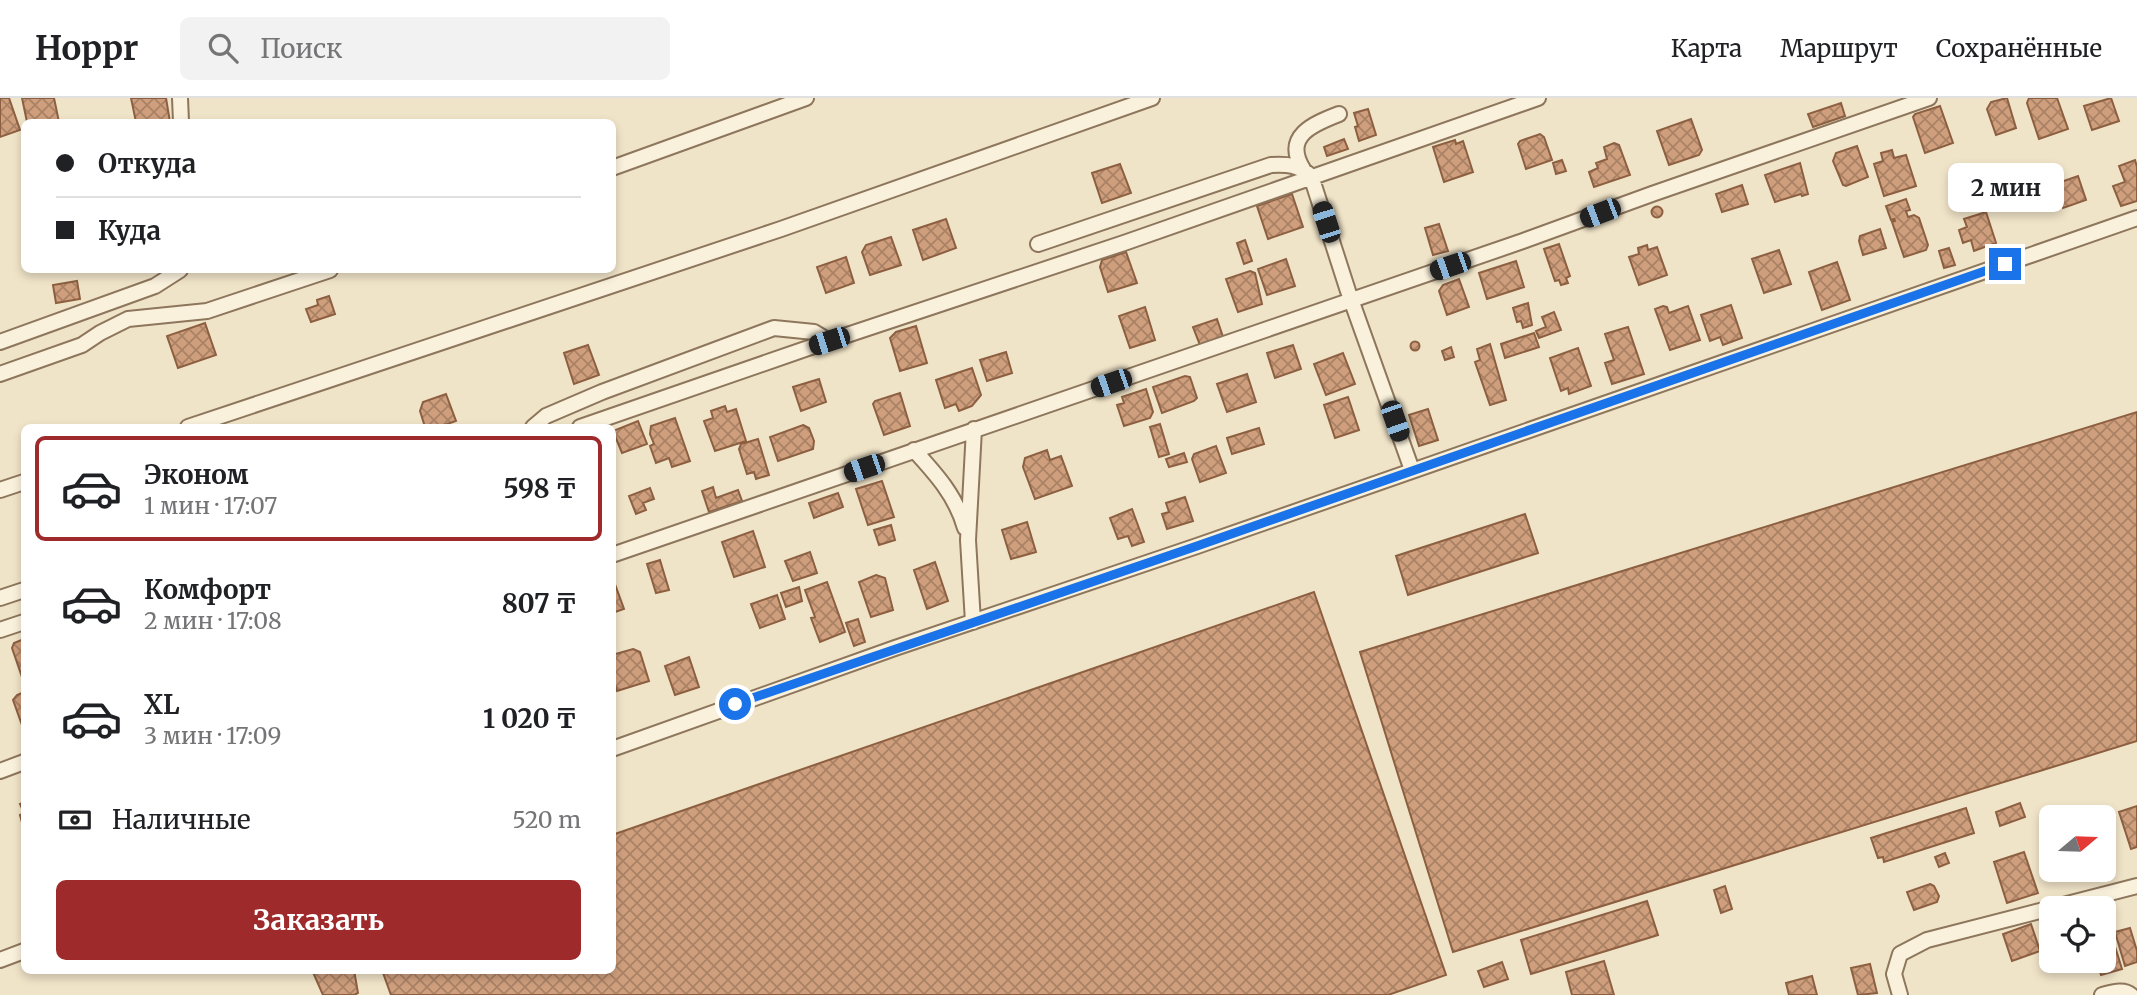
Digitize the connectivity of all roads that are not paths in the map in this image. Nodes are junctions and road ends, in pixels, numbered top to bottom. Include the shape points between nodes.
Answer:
1 (180, 98) edge
2 (806, 98) edge
3 (1152, 98) edge
4 (1537, 98) edge
5 (1929, 98) edge
6 (1339, 114) dead end
7 (181, 119) edge
8 (616, 167) edge
9 (1307, 173) junction
10 (2137, 218) edge
11 (1038, 244) dead end
12 (175, 273) edge
13 (321, 273) edge
14 (1352, 299) junction
15 (829, 341) junction
16 (0, 342) edge
17 (0, 374) edge
18 (197, 424) edge
19 (537, 424) edge
20 (589, 424) edge
21 (974, 429) junction
22 (914, 450) junction
23 (1412, 470) junction
24 (21, 483) edge
25 (0, 490) edge
26 (968, 540) junction
27 (616, 554) edge
28 (21, 591) edge
29 (0, 598) edge
30 (973, 622) junction
31 (21, 623) edge
32 (0, 630) edge
33 (616, 748) edge
34 (21, 763) edge
35 (0, 771) edge
36 (2137, 886) edge
37 (21, 952) edge
38 (0, 960) edge
39 (1900, 995) edge
40 (2102, 995) edge
41 (2131, 995) edge

1 - 7 street
2 - 8 street
3 - 18 street via 781,229
4 - 9 street
5 - 14 street
6 - 9 street via 1317,122 1301,135 1295,148
9 - 11 street via 1287,164 1271,165
9 - 14 street
9 - 15 street via 1124,243
10 - 23 street
12 - 16 street via 155,286
13 - 17 street via 207,311 128,319 82,345
14 - 21 street
14 - 23 street
15 - 19 street via 814,332 774,328 602,391
15 - 20 street
21 - 22 street
21 - 26 street
22 - 26 street via 945,485 961,513
22 - 27 street
23 - 30 street
24 - 25 street
26 - 30 street
28 - 29 street
30 - 33 street
31 - 32 street
34 - 35 street
36 - 39 street via 1927,940 1900,954 1894,974
37 - 38 street
40 - 41 street

